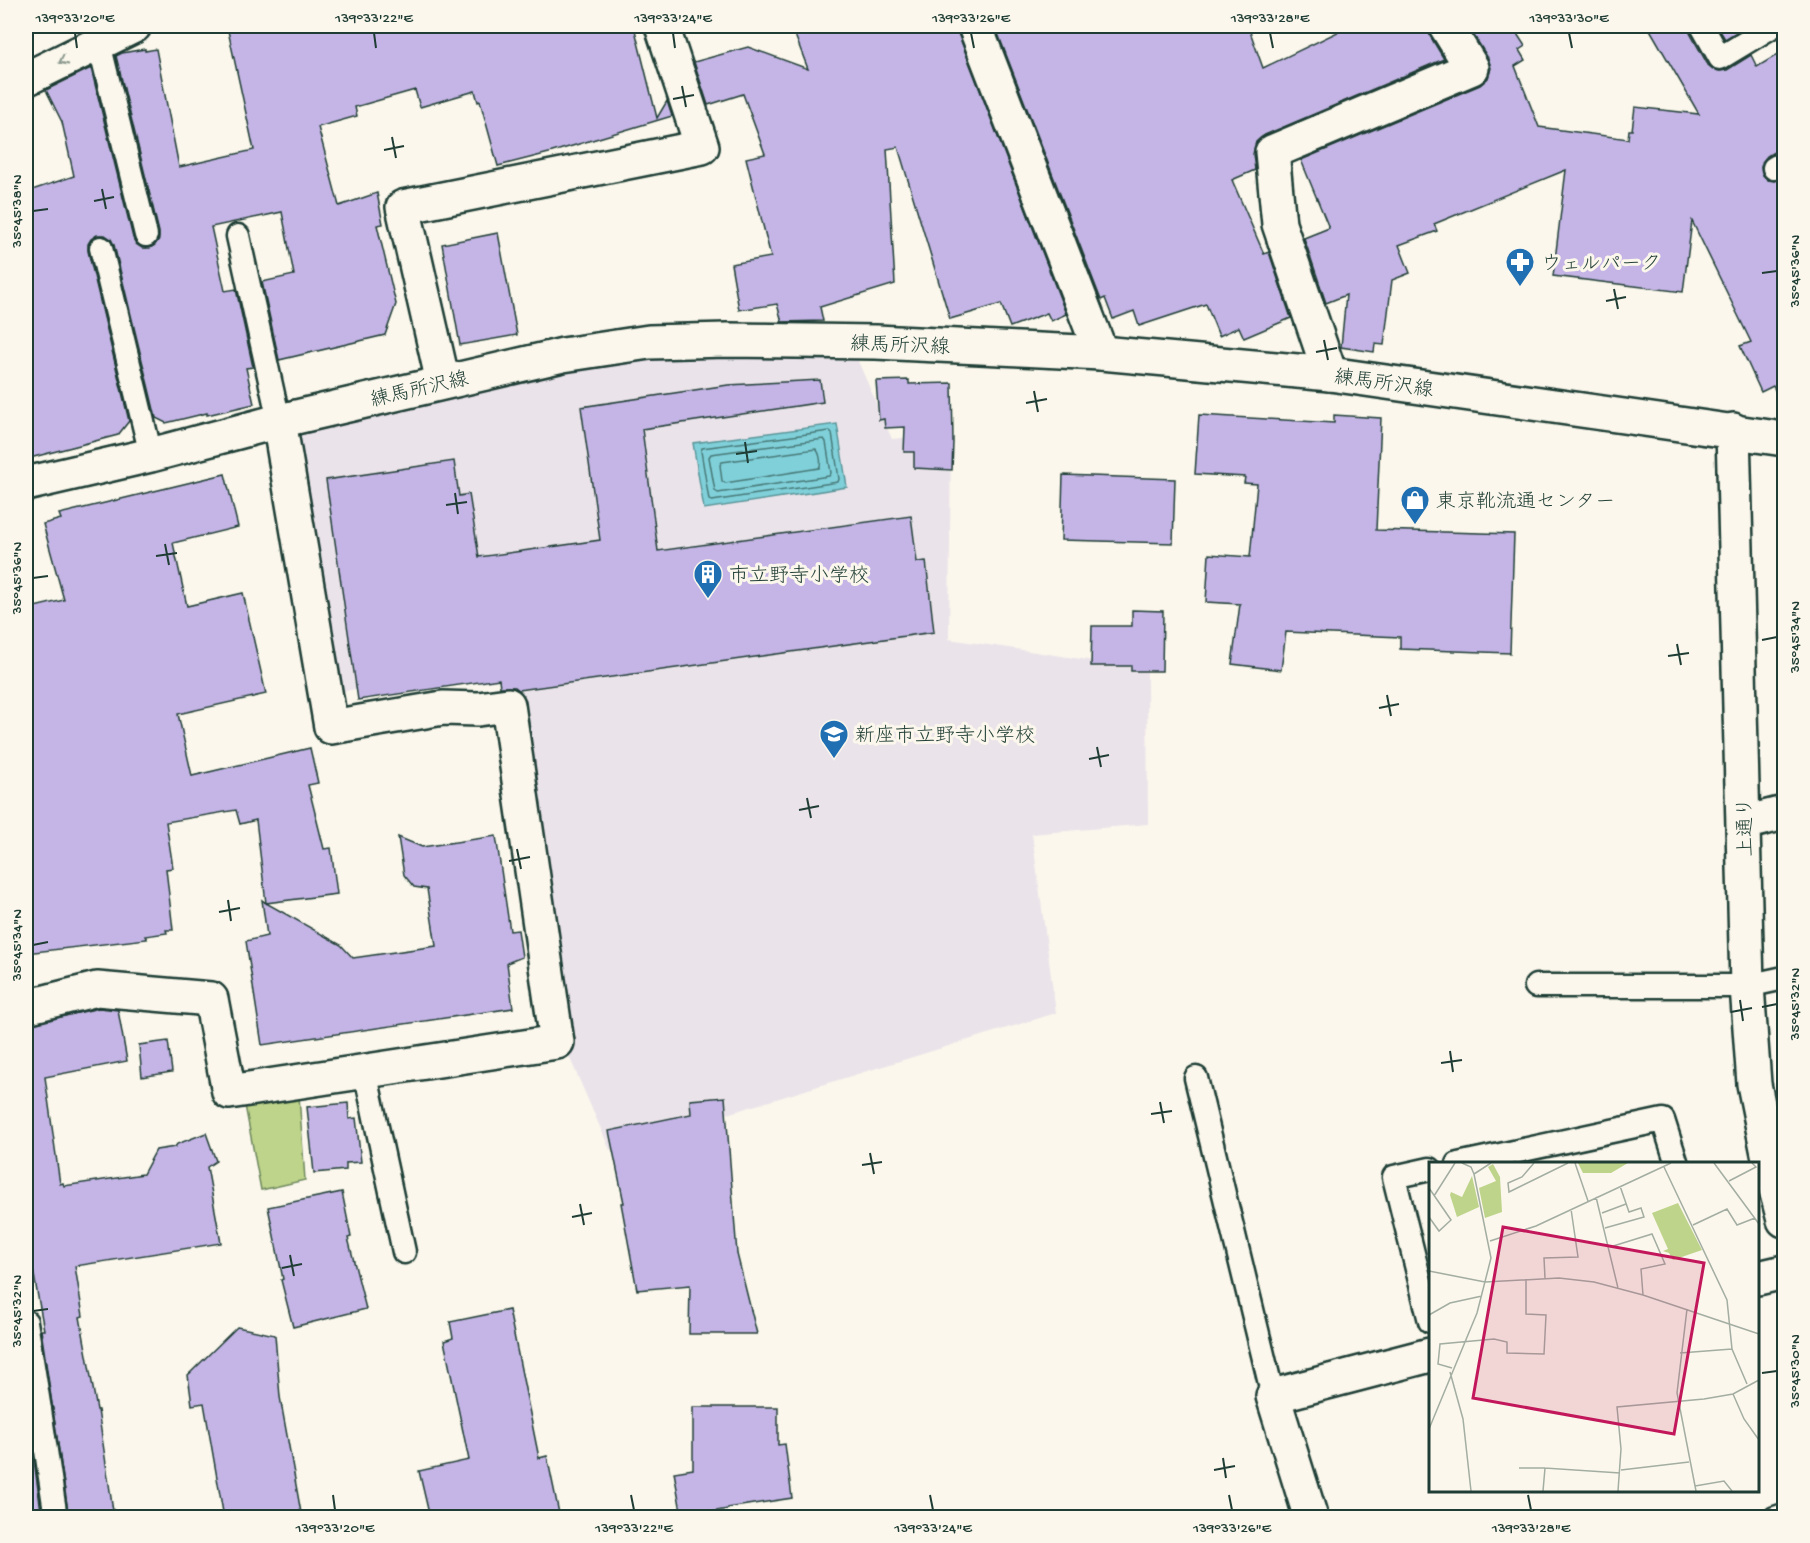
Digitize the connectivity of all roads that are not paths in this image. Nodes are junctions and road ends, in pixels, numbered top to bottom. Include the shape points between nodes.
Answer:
1 (134, 26) edge
2 (662, 26) edge
3 (975, 26) edge
4 (1446, 26) edge
5 (1702, 26) edge
6 (1773, 26) edge
7 (99, 43) junction
8 (26, 79) edge
9 (146, 235) dead end
10 (238, 236) dead end
11 (101, 248) dead end
12 (1101, 353) junction
13 (1330, 374) junction
14 (443, 382) junction
15 (279, 421) junction
16 (1733, 430) junction
17 (1785, 439) edge
18 (151, 455) junction
19 (26, 484) edge
20 (1785, 813) edge
21 (1744, 823) junction
22 (1785, 978) edge
23 (1536, 986) dead end
24 (1747, 986) junction
25 (26, 1007) edge
26 (364, 1071) junction
27 (1196, 1078) dead end
28 (1467, 1162) edge
29 (1676, 1162) edge
30 (1429, 1169) edge
31 (1772, 1178) edge
32 (1785, 1220) edge
33 (404, 1252) dead end
34 (1785, 1272) edge
35 (1759, 1278) edge
36 (1429, 1313) edge
37 (26, 1322) edge
38 (1429, 1356) edge
39 (1273, 1396) junction
40 (33, 1411) edge
41 (1785, 1515) edge
42 (57, 1518) edge
43 (1311, 1518) edge
44 (1774, 1518) edge

1 - 7 street
2 - 14 street via 702,147 403,207
3 - 12 street
4 - 13 street via 1472,68 1272,152 1279,224
5 - 6 lane via 1720,58
7 -> 8 street
7 - 9 lane
10 - 15 lane
11 - 18 lane
12 - 13 street, 練馬所沢線
12 - 14 street, 練馬所沢線 via 876,342 649,342 563,355
13 - 16 street, 練馬所沢線
14 - 15 street, 練馬所沢線
15 - 18 street, 練馬所沢線
15 - 26 street via 331,728 442,708 478,710 508,705 557,1041
16 - 17 street, 練馬所沢線
16 - 21 street, 上通り
18 - 19 street, 練馬所沢線
20 - 21 street
21 - 24 street, 上通り
22 - 24 lane
23 - 24 lane
24 - 31 street, 上通り via 1754,1084
25 - 26 street via 97,989 211,999 229,1092
26 - 33 lane
27 - 39 lane
28 - 29 lane via 1663,1120
30 - 36 lane via 1394,1177
31 - 32 street, 上通り
34 - 35 street
37 - 40 lane
38 - 39 street
39 - 43 street
40 - 42 lane
41 - 44 lane

